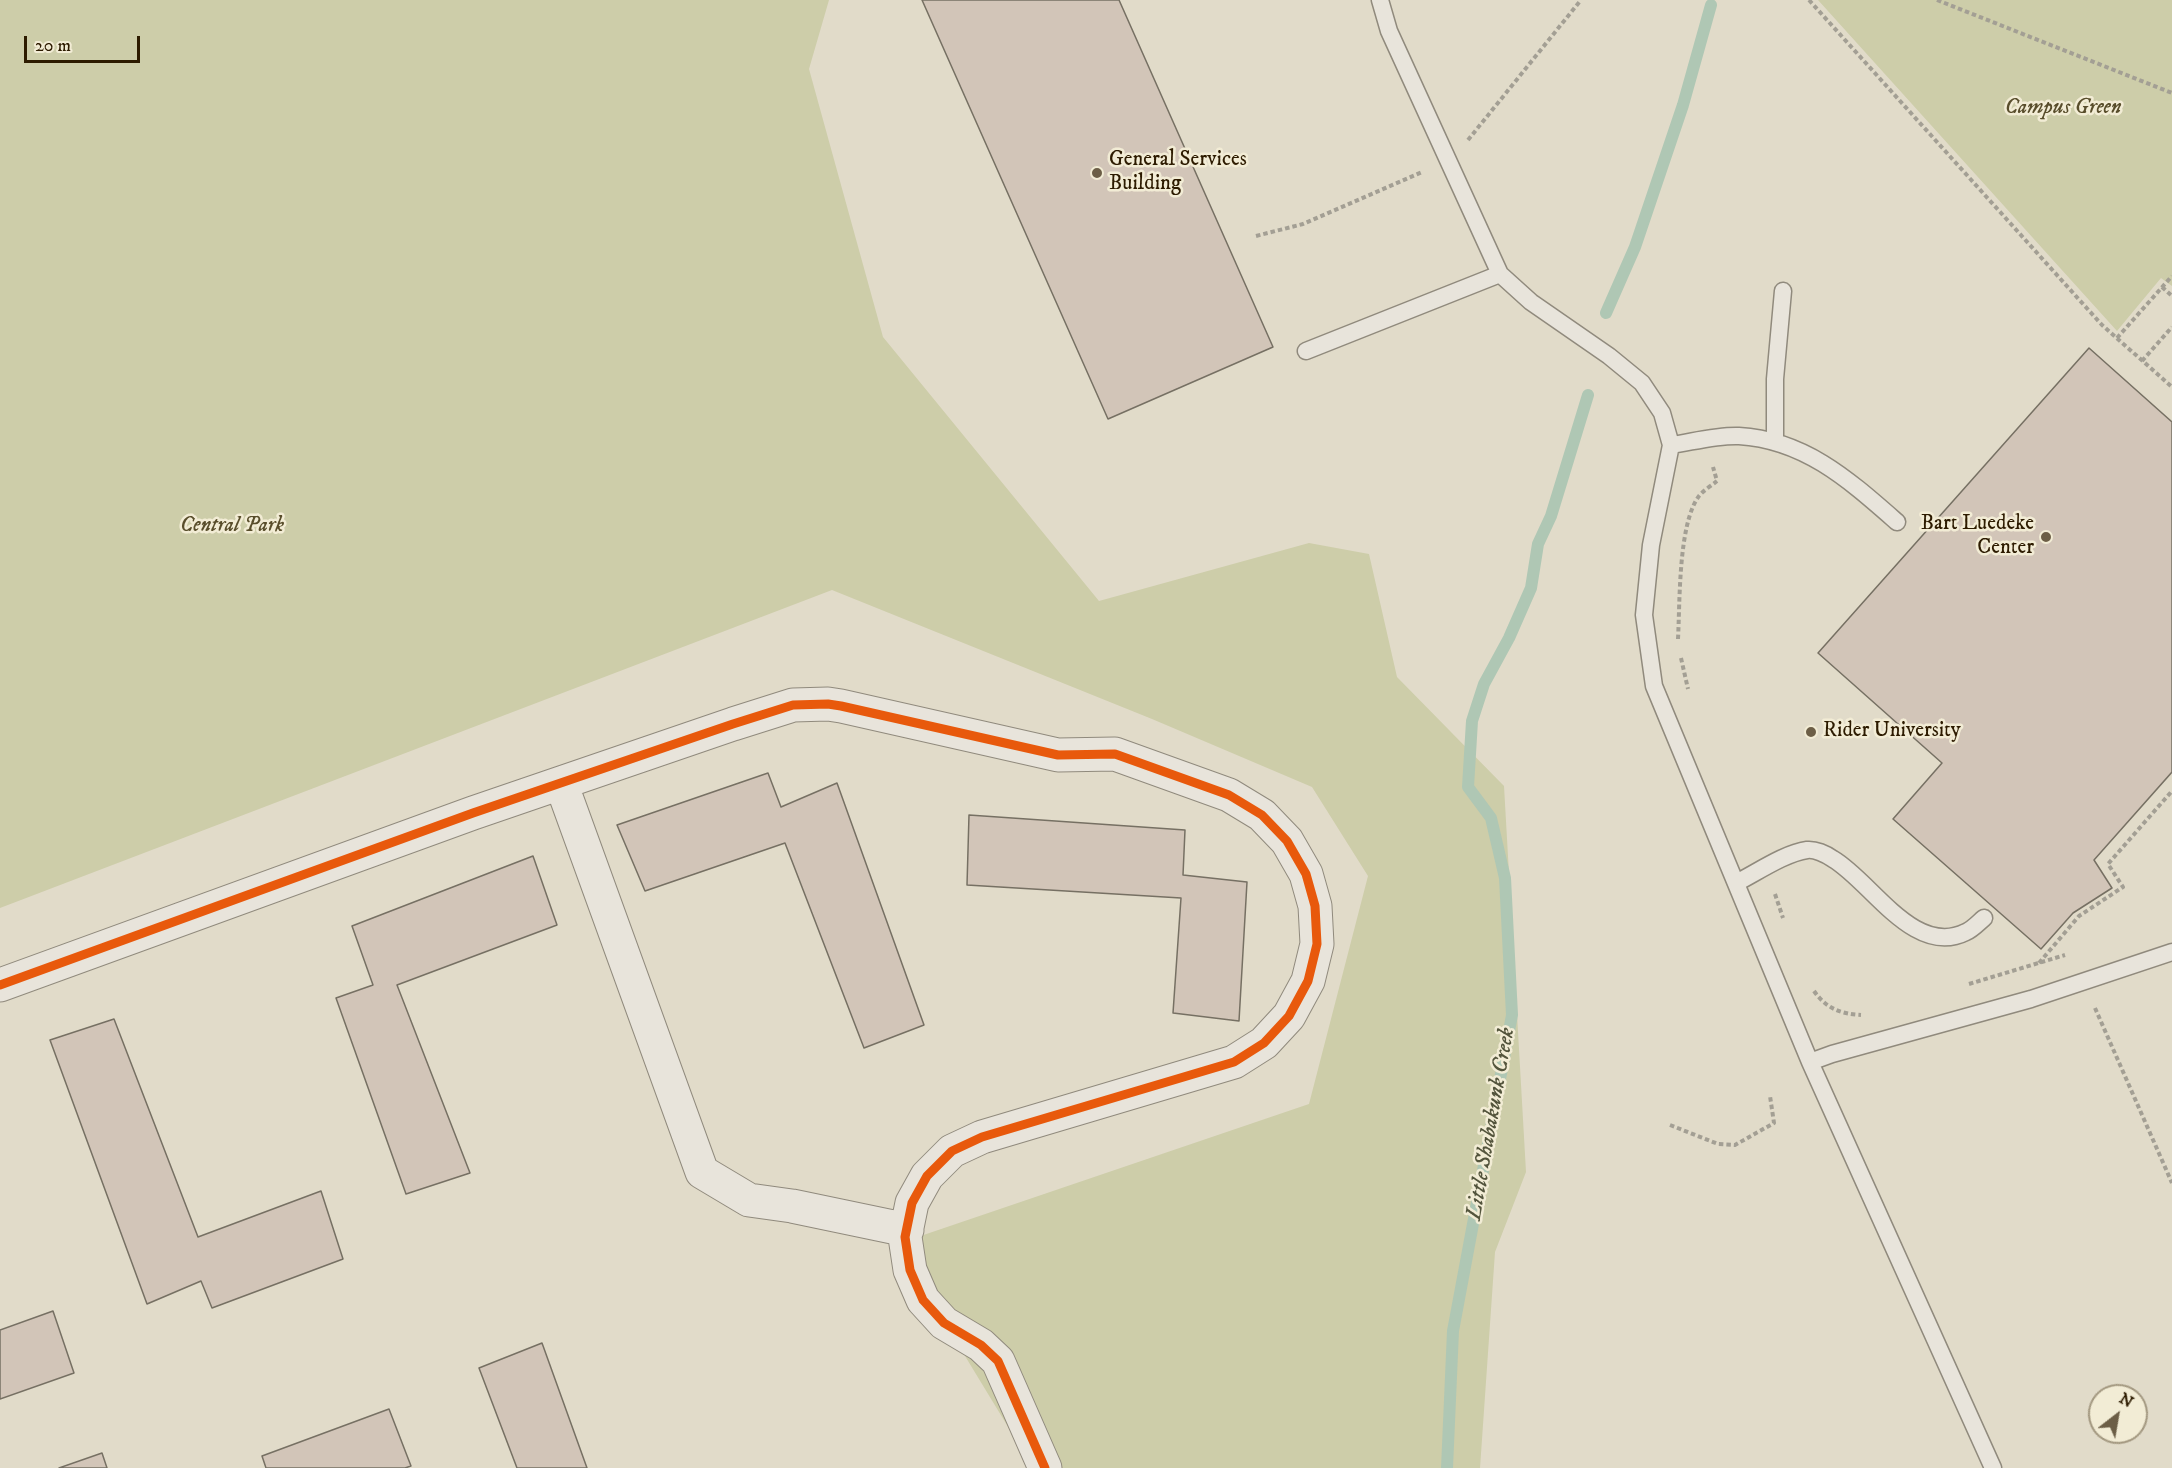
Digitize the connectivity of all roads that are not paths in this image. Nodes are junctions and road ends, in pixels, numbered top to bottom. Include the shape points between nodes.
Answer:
1 (1380, 0) edge
2 (1500, 274) junction
3 (1782, 291) dead end
4 (1306, 351) dead end
5 (1775, 441) junction
6 (1671, 445) junction
7 (1897, 522) dead end
8 (561, 783) junction
9 (1736, 883) junction
10 (1984, 918) dead end
11 (2172, 952) edge
12 (0, 985) edge
13 (1810, 1062) junction
14 (907, 1230) junction
15 (1045, 1468) edge
16 (1993, 1468) edge

1 - 2 lane via 1389,31
2 - 4 lane
2 - 6 lane via 1642,383 1662,412
3 - 5 lane
5 - 6 lane via 1737,436
5 - 7 lane via 1816,458 1853,483
6 - 9 lane via 1651,545 1644,615 1654,686
8 - 12 street
8 - 14 street via 702,1172 749,1200
8 - 14 street via 793,705 828,704 1058,755 1115,754 1229,795 1262,815 1287,841 1306,874 1315,906 1317,944 1308,981 1289,1016 1264,1043 1234,1062 982,1137 952,1151 927,1176 912,1203
9 - 10 lane via 1809,849 1839,862 1907,924 1924,934 1946,937 1966,932
9 - 13 lane
11 - 13 lane via 2031,999
13 - 16 lane
14 - 15 street via 910,1270 923,1299 944,1323 981,1345 998,1361

